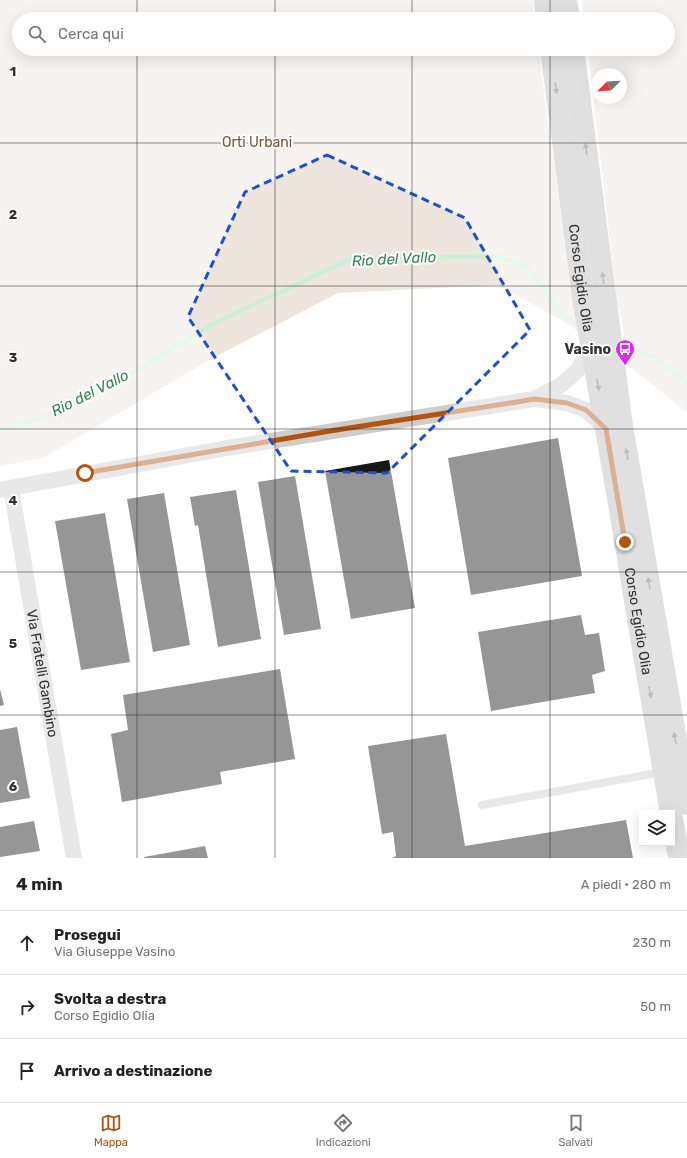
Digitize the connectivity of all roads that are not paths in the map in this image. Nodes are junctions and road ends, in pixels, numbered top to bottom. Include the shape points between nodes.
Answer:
1 (545, 0) edge
2 (566, 0) edge
3 (547, 12) edge
4 (568, 12) edge
5 (552, 56) edge
6 (574, 56) edge
7 (591, 346) junction
8 (534, 399) junction
9 (606, 429) junction
10 (6, 489) edge
11 (627, 502) junction
12 (672, 770) junction
13 (482, 805) dead end
14 (678, 811) edge
15 (74, 858) edge
16 (679, 858) edge

1 - 3 street
2 - 4 street
5 -> 7 street, Corso Egidio Olia
11 -> 6 street, Corso Egidio Olia via 622,426
7 - 8 street via 578,370 560,385
7 -> 9 street, Corso Egidio Olia
8 - 9 street via 567,403 586,410
8 - 10 street via 243,446
9 - 11 street, Corso Egidio Olia
10 - 15 street, Via Fratelli Gambino
11 - 12 street, Corso Egidio Olia
12 - 13 lane
12 - 14 street, Corso Egidio Olia
14 - 16 street, Corso Egidio Olia

